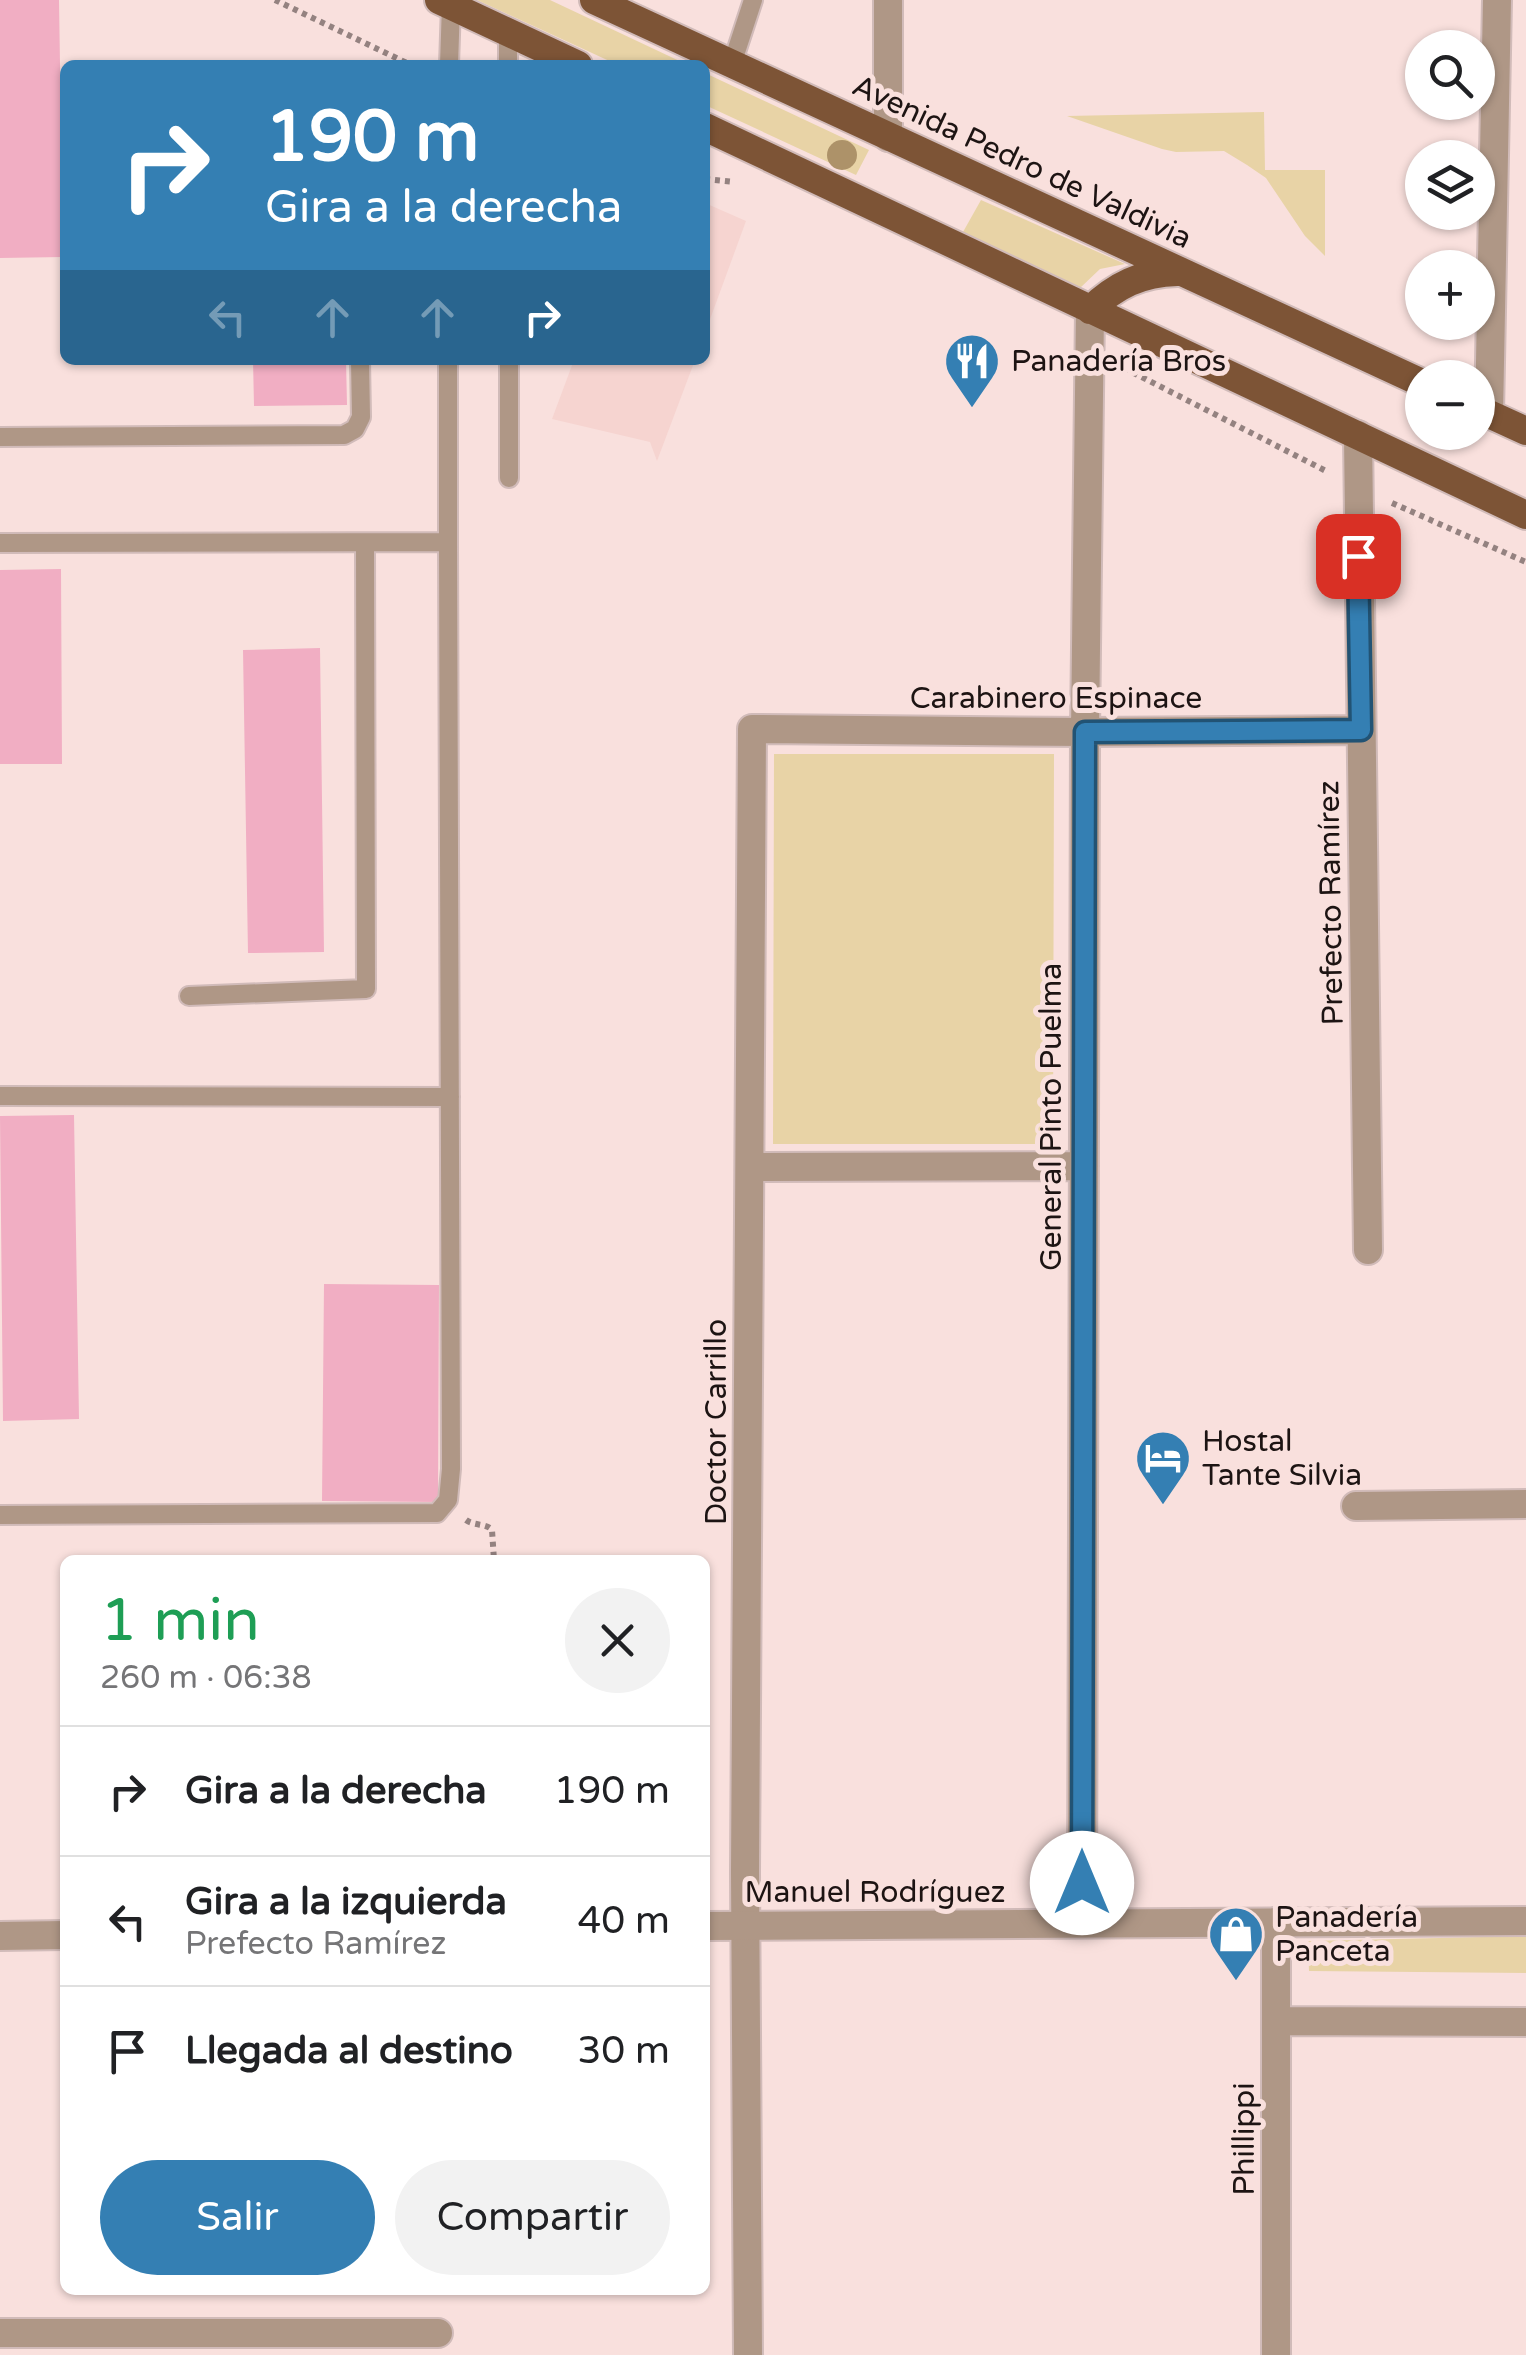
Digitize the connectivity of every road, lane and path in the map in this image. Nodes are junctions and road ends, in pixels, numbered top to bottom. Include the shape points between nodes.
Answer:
1 (274, 0) edge
2 (753, 0) edge
3 (888, 0) edge
4 (1497, 0) edge
5 (445, 2) edge
6 (602, 2) edge
7 (508, 31) junction
8 (400, 60) edge
9 (449, 60) edge
10 (508, 60) edge
11 (568, 60) edge
12 (732, 64) junction
13 (710, 128) edge
14 (888, 137) junction
15 (1181, 272) junction
16 (1090, 310) junction
17 (1485, 360) edge
18 (360, 365) edge
19 (448, 365) edge
20 (509, 365) edge
21 (1405, 375) edge
22 (1495, 417) edge
23 (1526, 431) edge
24 (1358, 435) junction
25 (0, 437) edge
26 (510, 478) dead end
27 (1526, 516) edge
28 (366, 542) junction
29 (448, 542) junction
30 (0, 543) edge
31 (752, 729) joint
32 (1361, 730) junction
33 (1085, 732) junction
34 (189, 996) dead end
35 (0, 1096) edge
36 (450, 1097) junction
37 (1084, 1166) junction
38 (750, 1168) junction
39 (1368, 1250) dead end
40 (444, 1504) junction
41 (1526, 1504) edge
42 (1356, 1506) dead end
43 (0, 1516) edge
44 (494, 1555) edge
45 (1526, 1921) edge
46 (1276, 1922) junction
47 (1082, 1923) junction
48 (746, 1925) junction
49 (710, 1926) edge
50 (60, 1935) edge
51 (0, 1936) edge
52 (1276, 2021) junction
53 (1526, 2022) edge
54 (0, 2333) edge
55 (438, 2333) dead end
56 (748, 2355) edge
57 (1276, 2355) edge

1 - 8 path
2 - 12 lane
3 - 14 street
4 - 17 street
5 - 7 main road
5 - 9 lane
6 - 12 main road, Avenida Pedro de Valdivia
7 - 10 lane
7 - 11 main road
12 - 14 main road, Avenida Pedro de Valdivia
13 - 16 main road
14 - 15 main road, Avenida Pedro de Valdivia
15 - 16 main road via 1137,277
15 - 21 main road, Avenida Pedro de Valdivia
16 - 24 main road
16 - 33 street, General Pinto Puelma
18 - 25 lane via 361,416 344,435
19 - 29 lane
20 - 26 lane
22 - 23 main road
24 - 27 main road
24 - 32 street, Prefecto Ramírez
28 - 29 lane
28 - 30 lane
28 - 34 lane via 366,989
29 - 36 lane
31 - 33 street, Carabinero Espinace
31 - 38 street, Doctor Carrillo
32 - 33 street, Carabinero Espinace
32 - 39 street, Prefecto Ramírez
33 - 37 street, General Pinto Puelma
35 - 36 lane
36 - 40 lane via 451,1469
37 - 38 street
37 - 47 street, General Pinto Puelma
38 - 48 street, Doctor Carrillo
40 - 43 lane via 436,1512
40 - 44 path via 470,1523 490,1527
41 - 42 street
45 - 46 street, Manuel Rodríguez
46 - 47 street, Manuel Rodríguez
46 - 52 street, Phillippi
47 - 48 street, Manuel Rodríguez
48 - 49 street, Manuel Rodríguez
48 - 56 street, Doctor Carrillo
50 - 51 street
52 - 53 street
52 - 57 street, Phillippi
54 - 55 street

